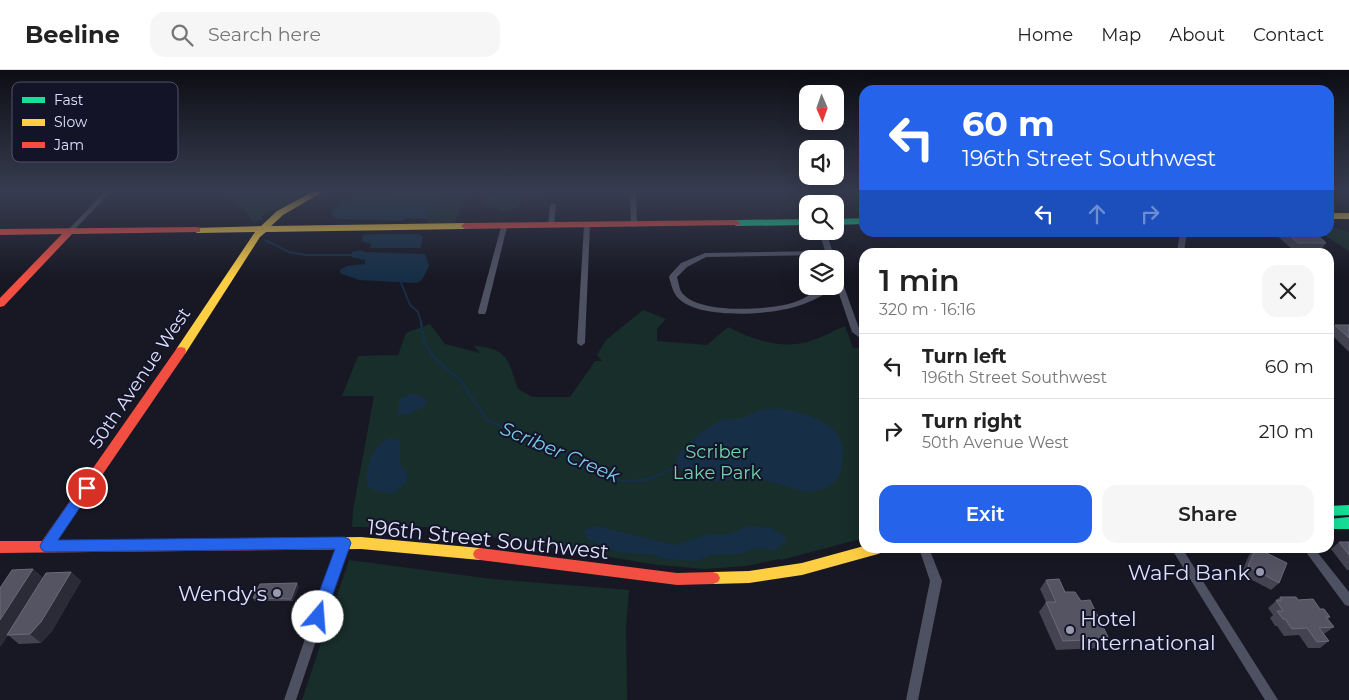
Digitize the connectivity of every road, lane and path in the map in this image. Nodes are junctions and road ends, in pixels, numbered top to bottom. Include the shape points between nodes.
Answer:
1 (80, 220) edge
2 (272, 220) edge
3 (552, 220) edge
4 (634, 220) edge
5 (859, 221) edge
6 (799, 222) edge
7 (844, 222) edge
8 (634, 224) junction
9 (587, 225) junction
10 (551, 226) junction
11 (504, 227) junction
12 (262, 230) junction
13 (70, 231) junction
14 (0, 232) edge
15 (799, 256) edge
16 (816, 295) edge
17 (840, 295) edge
18 (0, 304) edge
19 (482, 312) dead end
20 (859, 335) edge
21 (581, 343) dead end
22 (1349, 510) edge
23 (1334, 511) edge
24 (1349, 523) edge
25 (1334, 524) edge
26 (344, 543) junction
27 (46, 546) junction
28 (0, 547) edge
29 (860, 553) edge
30 (926, 553) edge
31 (1179, 553) edge
32 (1312, 553) edge
33 (1349, 601) edge
34 (290, 700) edge
35 (912, 700) edge
36 (1272, 700) edge

1 - 13 street
2 - 12 street, 50th Avenue West
3 - 10 street
4 - 8 street
5 - 7 street
6 - 8 street
8 - 9 street
9 - 10 street
9 - 21 street
10 - 11 street
11 - 12 street
11 - 19 street
12 - 13 street
12 - 27 street, 50th Avenue West
13 - 14 street
13 - 18 street
15 - 16 street via 705,255 684,265 672,278 680,297 693,305 724,311 768,310 796,305
17 - 20 street
22 - 23 street
24 - 25 street
26 - 27 street, 196th Street Southwest
26 - 29 street, 196th Street Southwest via 419,547 677,579 749,576 802,569
26 - 34 street
27 - 28 street, 196th Street Southwest
30 - 35 street via 936,581
31 - 36 street
32 - 33 street

